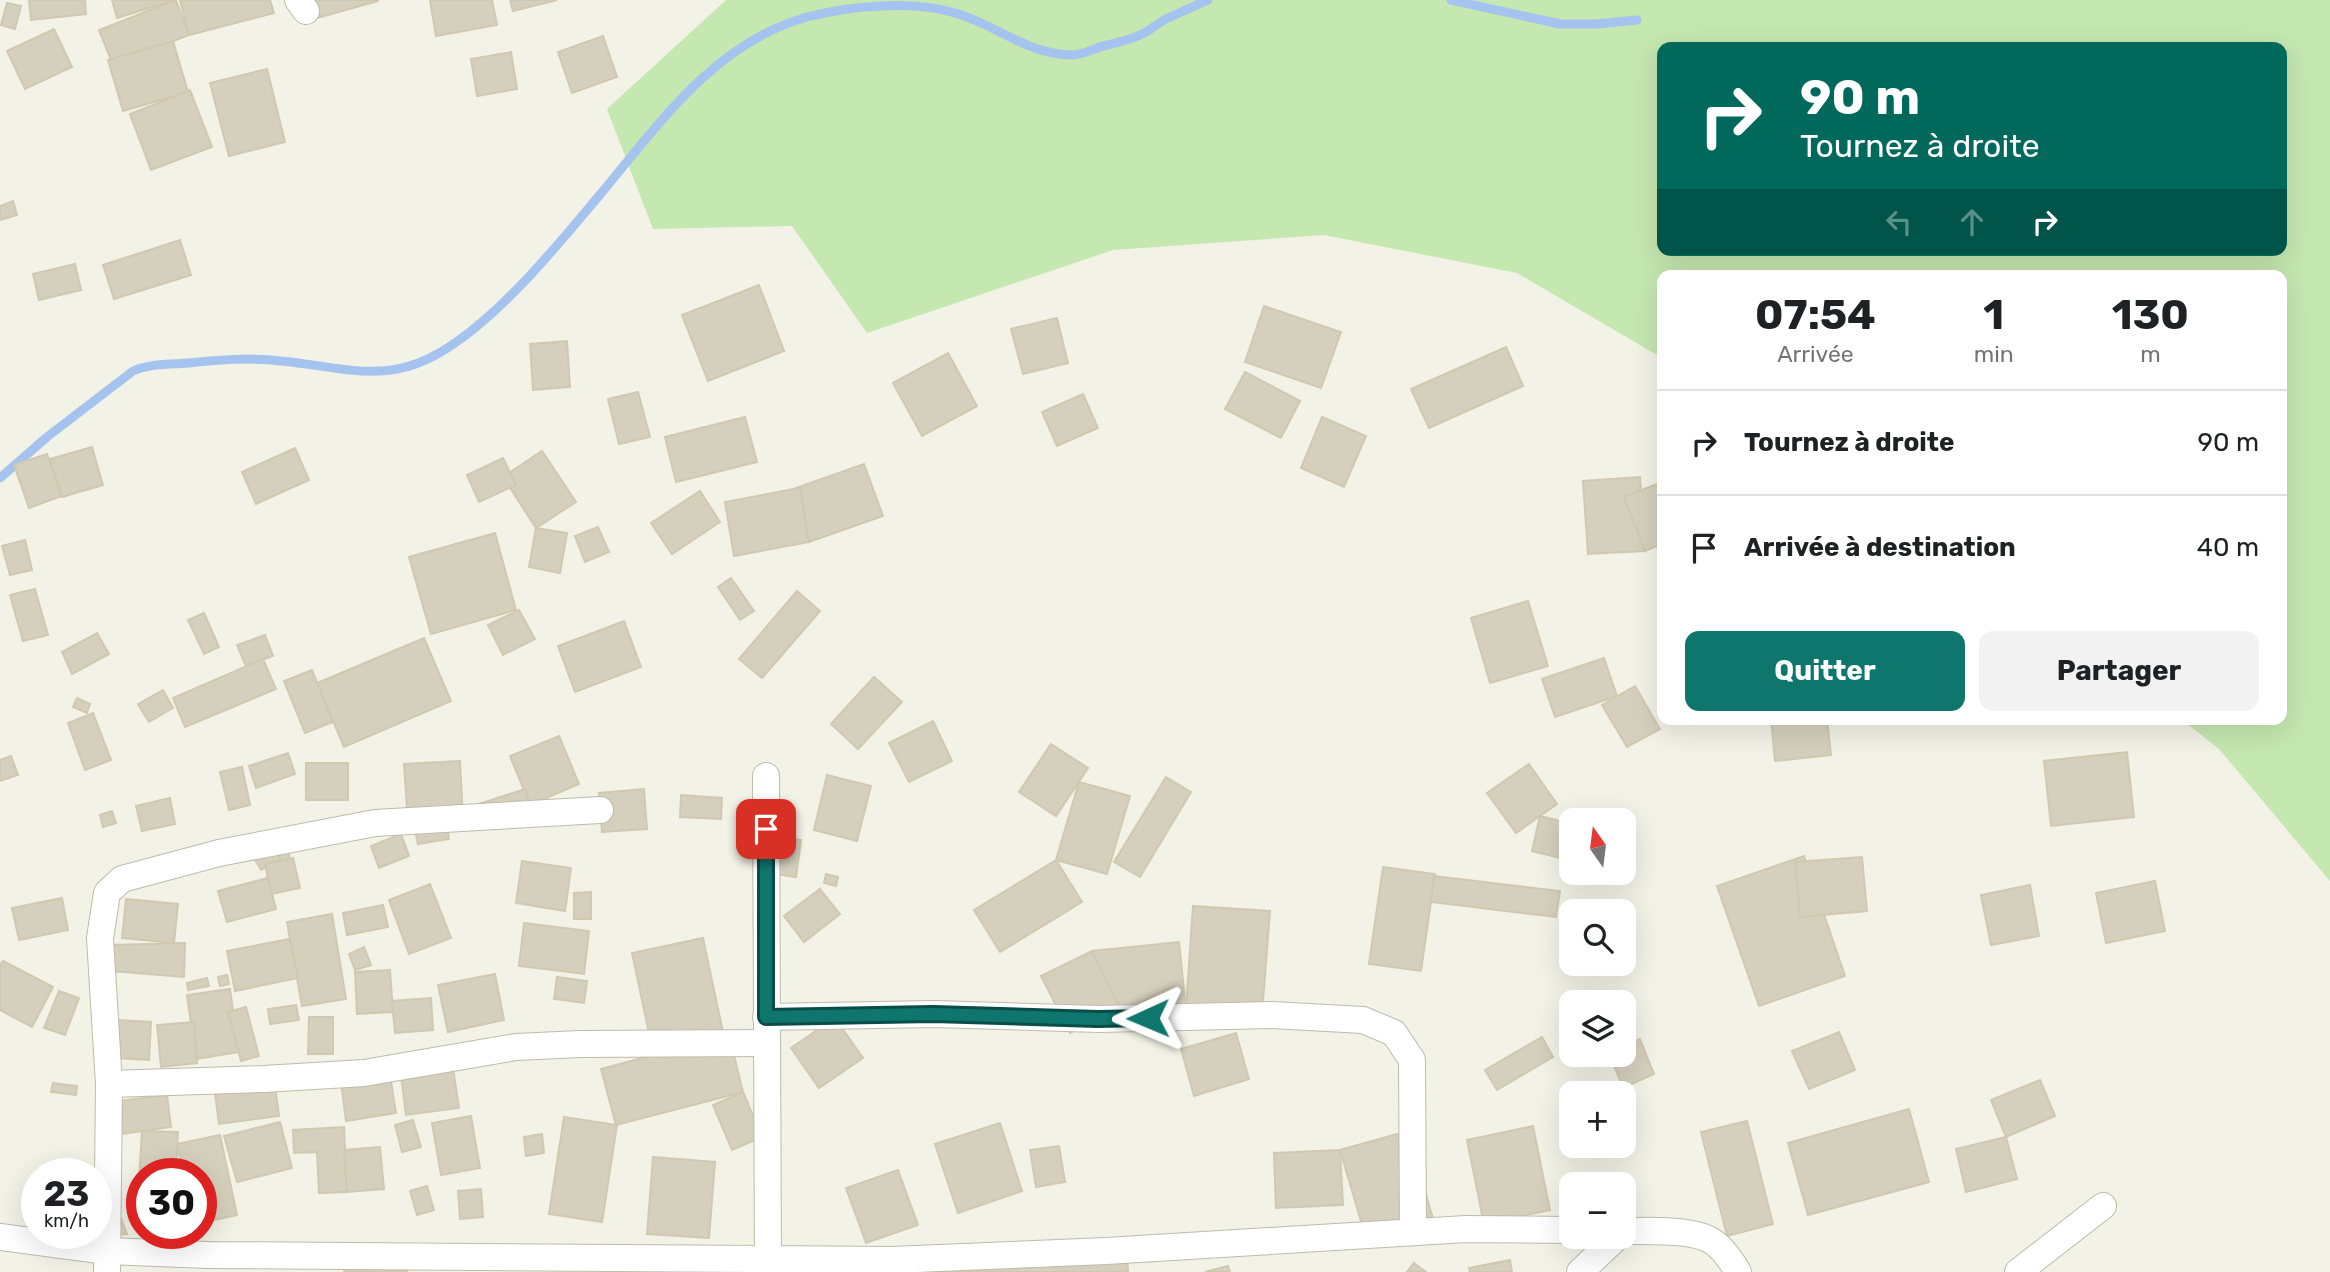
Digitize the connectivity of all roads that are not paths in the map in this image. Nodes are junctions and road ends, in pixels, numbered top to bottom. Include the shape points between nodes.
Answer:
1 (766, 776) dead end
2 (600, 810) dead end
3 (766, 1017) junction
4 (766, 1043) junction
5 (109, 1084) junction
6 (2103, 1206) dead end
7 (1559, 1230) edge
8 (1636, 1231) edge
9 (1413, 1232) junction
10 (0, 1237) edge
11 (1604, 1249) edge
12 (107, 1261) edge
13 (768, 1266) edge
14 (1580, 1272) edge
15 (1738, 1272) edge
16 (2018, 1272) edge

1 - 3 street
2 - 5 street via 375,823 219,853 122,879 107,893 100,938
3 - 4 street
3 - 9 street via 1272,1015 1363,1020 1394,1033 1412,1060
4 - 5 street via 516,1047 365,1073
4 - 13 street
5 - 12 street
6 - 16 street
7 - 9 street
8 - 15 street via 1708,1238
9 - 13 street
10 - 12 street
11 - 14 street
12 - 13 street via 208,1255

